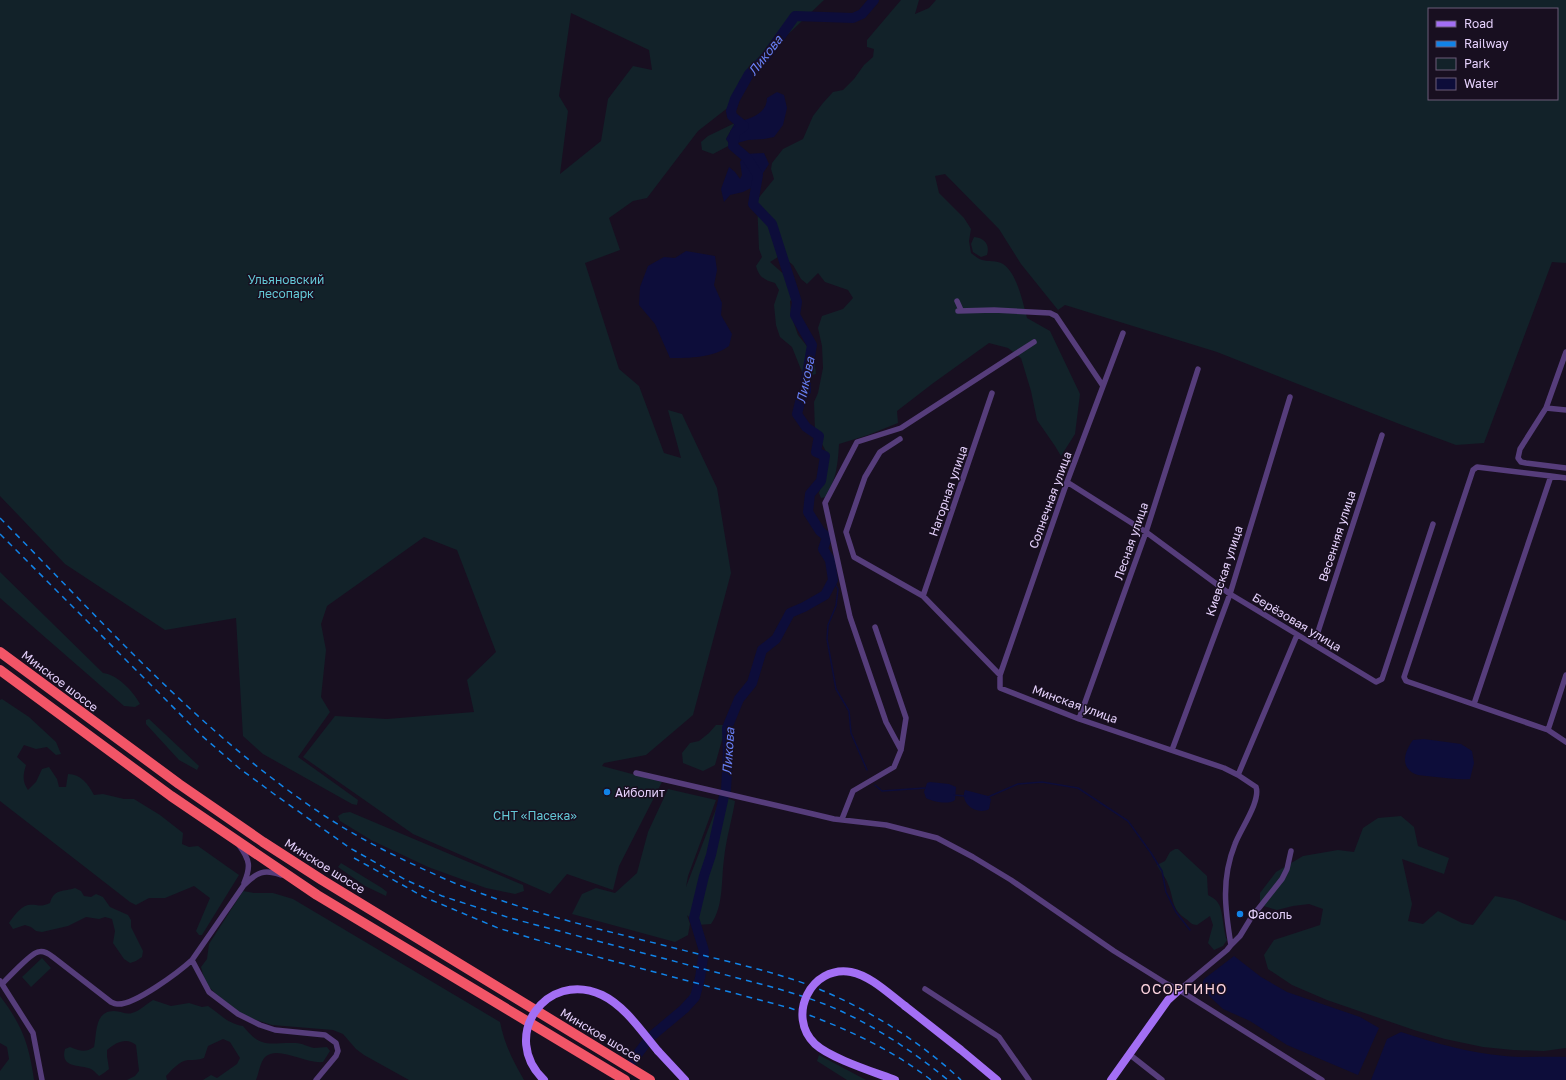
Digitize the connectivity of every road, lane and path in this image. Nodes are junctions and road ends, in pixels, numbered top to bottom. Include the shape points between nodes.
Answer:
1 (957, 301) dead end
2 (1123, 333) dead end
3 (1034, 342) dead end
4 (1566, 352) edge
5 (1198, 369) dead end
6 (1103, 386) junction
7 (992, 393) dead end
8 (1290, 397) dead end
9 (1546, 408) junction
10 (1566, 410) edge
11 (1382, 435) dead end
12 (900, 439) dead end
13 (1566, 468) edge
14 (1551, 476) junction
15 (1566, 478) edge
16 (1068, 482) junction
17 (1433, 524) dead end
18 (1146, 532) junction
19 (1230, 594) junction
20 (924, 596) junction
21 (875, 627) dead end
22 (1297, 635) junction
23 (1314, 644) junction
24 (0, 652) edge
25 (0, 670) edge
26 (1566, 675) edge
27 (1000, 676) junction
28 (1474, 704) junction
29 (1079, 719) junction
30 (1548, 730) junction
31 (1566, 742) edge
32 (901, 750) junction
33 (1172, 750) junction
34 (636, 773) dead end
35 (1238, 774) junction
36 (842, 819) junction
37 (229, 835) junction
38 (1291, 852) dead end
39 (292, 878) junction
40 (244, 885) junction
41 (1231, 945) junction
42 (192, 960) junction
43 (1, 982) edge
44 (925, 989) dead end
45 (1179, 990) junction
46 (1129, 1054) junction
47 (42, 1080) edge
48 (316, 1080) edge
49 (544, 1080) edge
50 (625, 1080) edge
51 (650, 1080) edge
52 (685, 1080) edge
53 (895, 1080) edge
54 (997, 1080) edge
55 (1029, 1080) edge
56 (1111, 1080) edge
57 (1162, 1080) edge
58 (1322, 1080) edge

1 - 6 street via 959,311 994,310 1050,313 1056,316
2 - 6 street, Солнечная улица
3 - 32 street via 901,428 857,442 825,503 850,617 886,722
4 - 9 street
5 - 18 street, Лесная улица
6 - 16 street, Солнечная улица
7 - 20 street, Нагорная улица
8 - 19 street, Киевская улица
9 - 10 street
9 - 13 street via 1520,449 1518,458 1521,462
11 - 23 street, Весенняя улица
12 - 20 street, Минская улица via 880,452 865,477 846,532 854,557
14 - 15 street
14 - 28 street
14 - 28 street via 1477,467 1473,470 1404,679
16 - 18 street, Берёзовая улица
16 - 27 street, Солнечная улица
17 - 23 street, Берёзовая улица via 1381,680 1374,682
18 - 19 street, Берёзовая улица
18 - 29 street, Лесная улица
19 - 22 street, Берёзовая улица
19 - 33 street, Киевская улица
20 - 27 street, Минская улица
21 - 32 street via 906,718
22 - 23 street, Берёзовая улица
22 - 35 street
24 - 51 highway, Минское шоссе via 173,780 263,842
25 - 37 highway via 171,796
26 - 30 street
27 - 29 street, Минская улица via 1000,688
28 - 30 street
29 - 33 street, Минская улица
30 - 31 street
32 - 36 street via 894,767 853,791
33 - 35 street, Минская улица
34 - 36 street
35 - 41 street, Минская улица via 1256,787 1257,797 1235,844 1226,874 1224,889
36 - 45 street via 886,825 937,838 1010,880 1114,951
37 - 39 highway
37 - 40 street via 243,851 249,864
38 - 41 street via 1282,879
39 - 40 street via 265,872 253,876
39 - 50 highway
40 - 42 street
41 - 45 street
42 - 43 street via 156,987 134,1000 118,1004 111,1002 45,952 38,952 32,956
42 - 48 street via 209,992 238,1014 276,1030 325,1035 332,1039 338,1051
43 - 47 street via 33,1033
44 - 55 street via 999,1037
45 - 46 street via 1168,1000
45 - 58 street
46 - 56 street
46 - 57 street
49 - 52 street, bridge via 536,1072 529,1058 526,1040 532,1016 544,1001 555,994 584,990 610,1000 630,1018
53 - 54 street, bridge via 819,1047 807,1033 802,1009 808,991 817,982 833,973 846,972 863,976 905,1006

